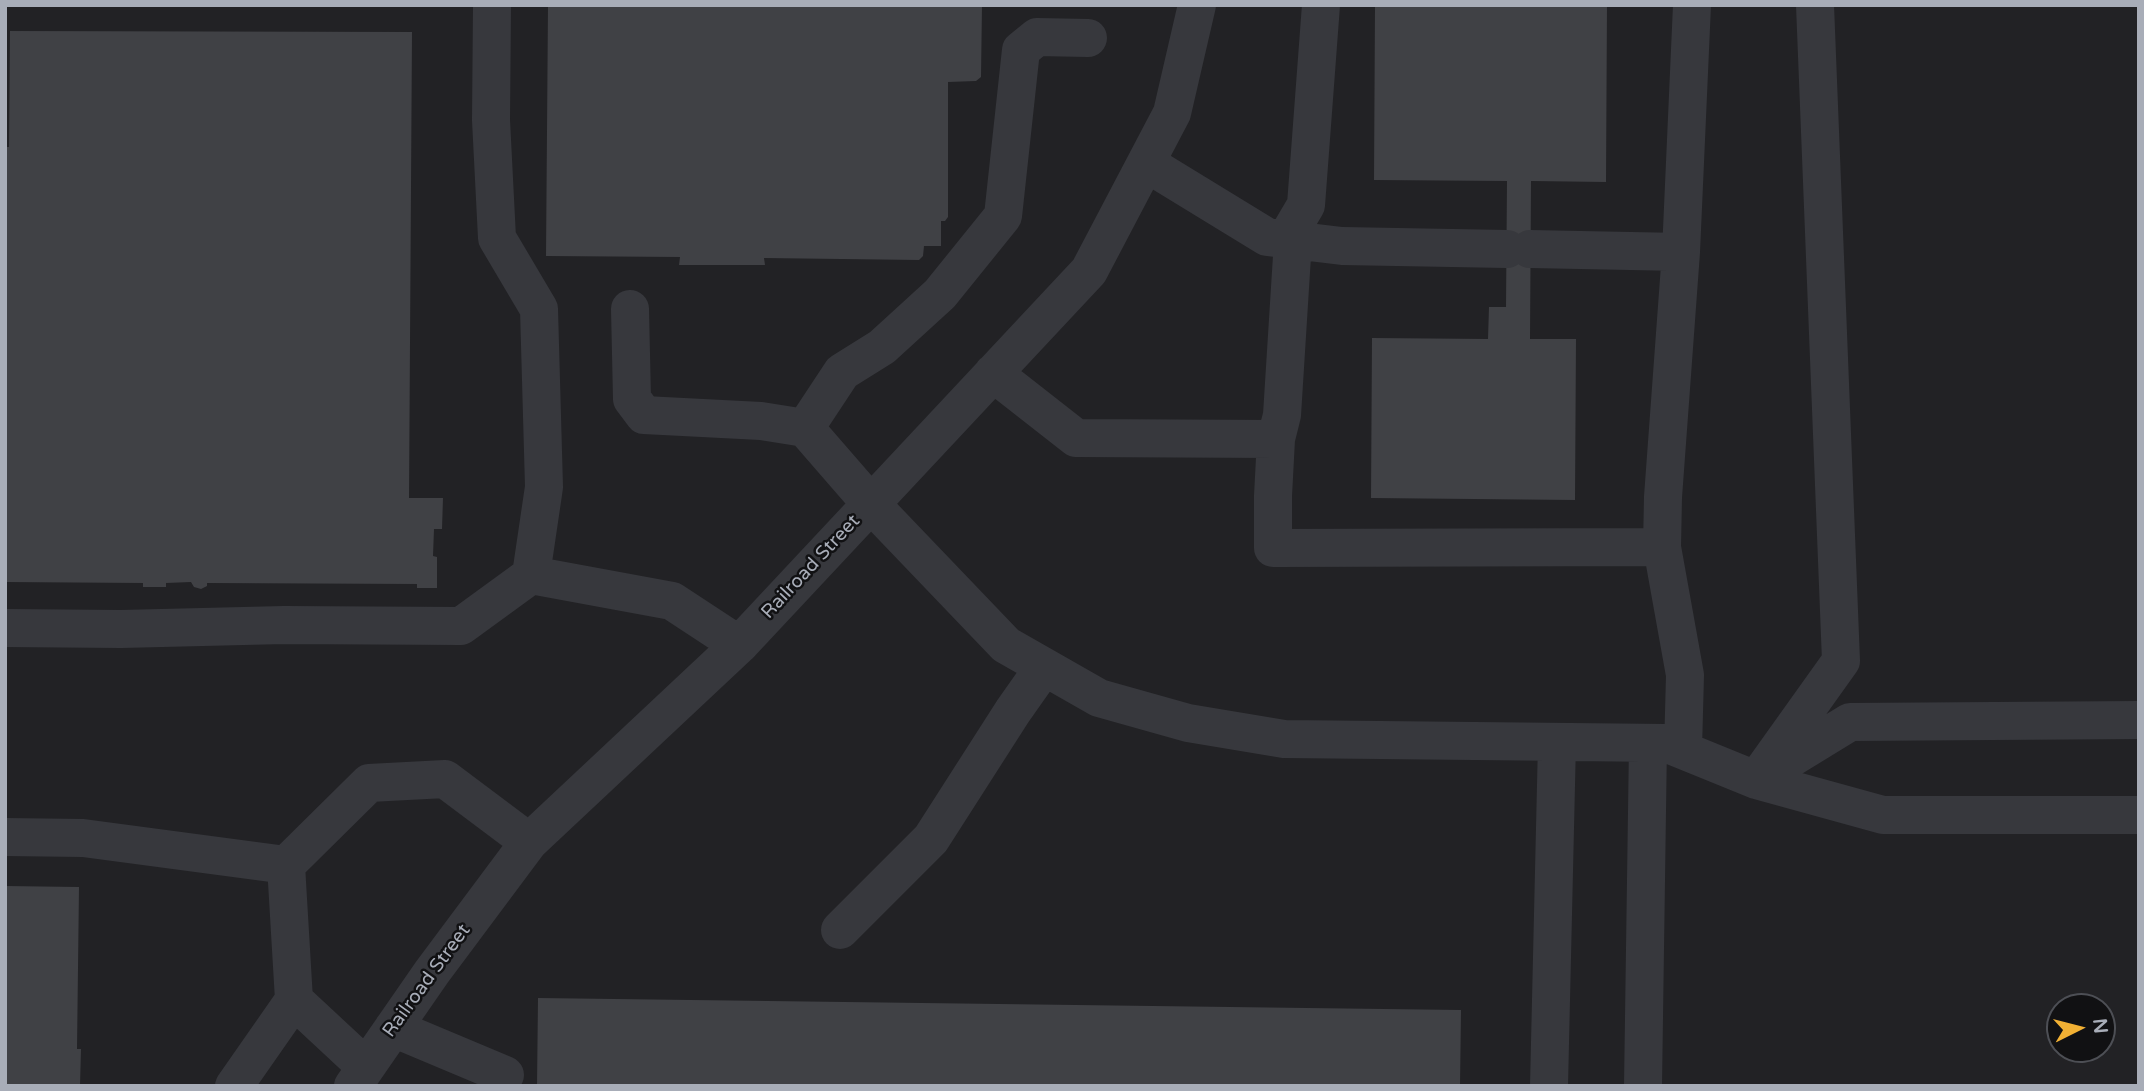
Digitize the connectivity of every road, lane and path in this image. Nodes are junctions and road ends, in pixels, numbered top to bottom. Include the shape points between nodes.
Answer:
1 (492, 5) edge
2 (1197, 5) edge
3 (1321, 5) edge
4 (1692, 5) edge
5 (1815, 5) edge
6 (1088, 38) dead end
7 (1146, 163) junction
8 (1290, 240) junction
9 (1681, 252) junction
10 (630, 309) dead end
11 (993, 373) junction
12 (805, 428) junction
13 (1276, 439) junction
14 (871, 504) junction
15 (1662, 547) junction
16 (531, 575) junction
17 (5, 628) edge
18 (739, 645) junction
19 (1044, 667) junction
20 (2139, 720) edge
21 (1557, 742) junction
22 (1666, 746) junction
23 (1756, 780) junction
24 (2139, 815) edge
25 (5, 837) edge
26 (529, 842) junction
27 (286, 865) junction
28 (840, 930) dead end
29 (293, 1000) junction
30 (393, 1028) junction
31 (505, 1075) dead end
32 (360, 1076) edge
33 (234, 1086) edge
34 (1549, 1086) edge
35 (1643, 1086) edge

1 - 16 street via 497,238 539,309 544,487
2 - 7 street, Railroad Street via 1172,113
3 - 8 street via 1306,205
4 - 9 street
5 - 23 street via 1841,660
6 - 12 street via 1037,37 1021,50 1003,216 940,294 882,347 842,372
7 - 8 street via 1266,237
7 - 11 street, Railroad Street via 1089,271
8 - 9 street via 1342,246
8 - 13 street via 1282,415
9 - 15 street
10 - 12 street via 632,398 644,415
11 - 13 street via 1076,438
11 - 14 street, Railroad Street
12 - 14 street
13 - 15 street via 1273,548
14 - 18 street, Railroad Street
14 - 19 street via 1006,645
15 - 22 street via 1685,676
16 - 17 street via 461,626
16 - 18 street via 672,601
18 - 26 street, Railroad Street
19 - 21 street via 1099,698 1188,723 1284,739
19 - 28 street via 931,839
20 - 23 street via 1850,722
21 - 22 street
21 - 34 street
22 - 23 street
22 - 35 street
23 - 24 street via 1883,815
25 - 27 street via 83,838
26 - 27 street via 445,779 369,783
26 - 30 street, Railroad Street
27 - 29 street
29 - 32 street
29 - 33 street
30 - 31 street
30 - 32 street, Railroad Street

